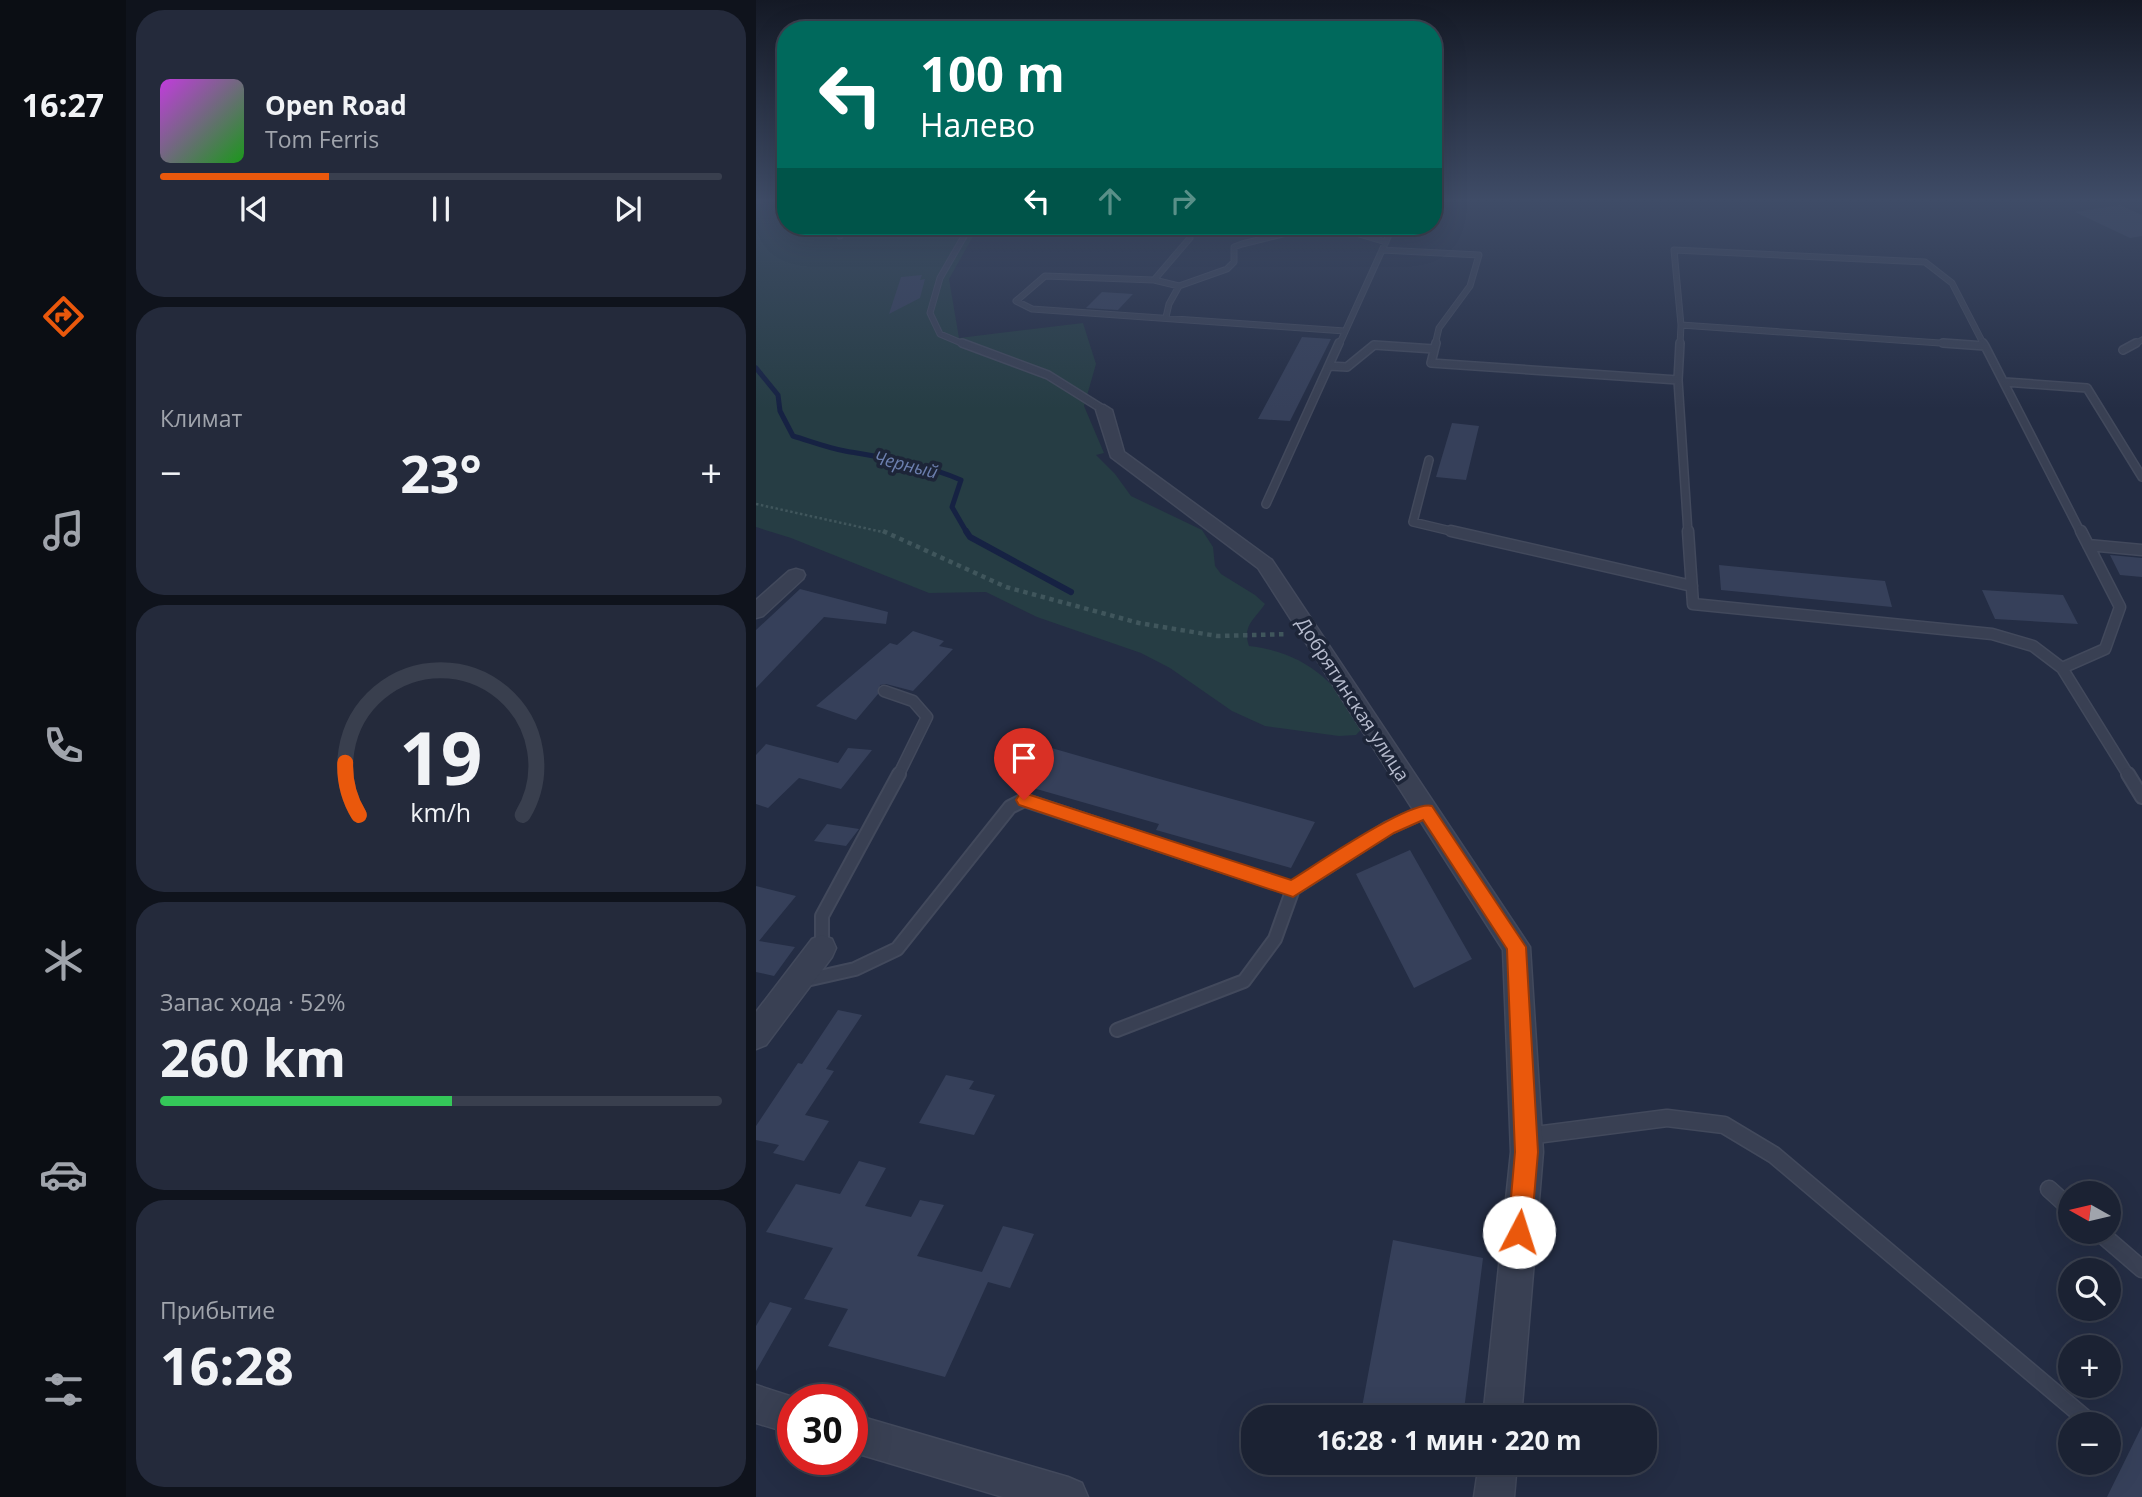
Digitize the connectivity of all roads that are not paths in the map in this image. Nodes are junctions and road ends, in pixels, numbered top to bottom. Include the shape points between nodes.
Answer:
1 (945, 269) edge
2 (1164, 269) edge
3 (1227, 269) edge
4 (1373, 269) edge
5 (1475, 269) edge
6 (1676, 269) edge
7 (1934, 269) edge
8 (1154, 280) junction
9 (1179, 286) junction
10 (1166, 317) junction
11 (1681, 325) junction
12 (1345, 331) junction
13 (2142, 340) edge
14 (1985, 346) junction
15 (1434, 349) junction
16 (2123, 351) dead end
17 (1329, 366) junction
18 (1678, 380) junction
19 (2006, 382) junction
20 (1104, 410) joint
21 (1429, 460) dead end
22 (2142, 477) edge
23 (1266, 504) dead end
24 (2088, 545) junction
25 (2142, 550) edge
26 (796, 575) dead end
27 (1692, 586) junction
28 (756, 611) edge
29 (2062, 668) junction
30 (884, 691) dead end
31 (2142, 797) edge
32 (1426, 811) junction
33 (1293, 889) junction
34 (822, 948) joint
35 (796, 982) junction
36 (1117, 1030) dead end
37 (756, 1035) edge
38 (1525, 1137) junction
39 (2049, 1189) dead end
40 (2058, 1197) edge
41 (2113, 1244) edge
42 (2142, 1269) edge
43 (756, 1404) edge
44 (1503, 1405) edge
45 (777, 1410) edge
46 (2078, 1412) edge
47 (868, 1438) edge
48 (1496, 1475) edge
49 (1068, 1497) edge
50 (1494, 1497) edge

1 - 20 lane via 930,313 940,334 1048,375
2 - 8 lane
3 - 9 lane
4 - 12 lane
5 - 15 lane via 1470,286 1438,328
6 - 11 lane
7 - 14 lane via 1952,282
8 - 9 lane
8 - 10 lane via 1045,275 1016,301 1032,309
9 - 10 lane
10 - 12 lane
11 - 14 lane
11 - 18 lane
12 - 17 lane
13 - 16 lane
14 - 19 lane
15 - 17 lane via 1374,345 1347,367
15 - 18 lane via 1431,363
17 - 23 lane
18 - 27 lane
19 - 22 lane via 2087,388
19 - 24 lane
20 - 32 street, Добрятинская улица via 1117,454 1265,564
21 - 27 lane via 1413,522
24 - 25 lane
24 - 29 lane via 2120,607 2105,649
26 - 28 street
27 - 29 lane via 1693,604 1992,634 2033,646
29 - 31 lane
30 - 34 lane via 913,701 927,717 822,916
32 - 33 lane via 1388,828
32 - 38 street, Добрятинская улица via 1516,947
33 - 35 lane via 1024,800 1010,807 897,949 855,969
33 - 36 lane via 1275,939 1244,981
34 - 35 street
35 - 37 street
38 - 44 street, Добрятинская улица
38 - 46 lane via 1667,1118 1724,1125 1774,1155
39 - 40 lane
41 - 42 lane
43 - 45 street
47 - 49 street
48 - 50 street

